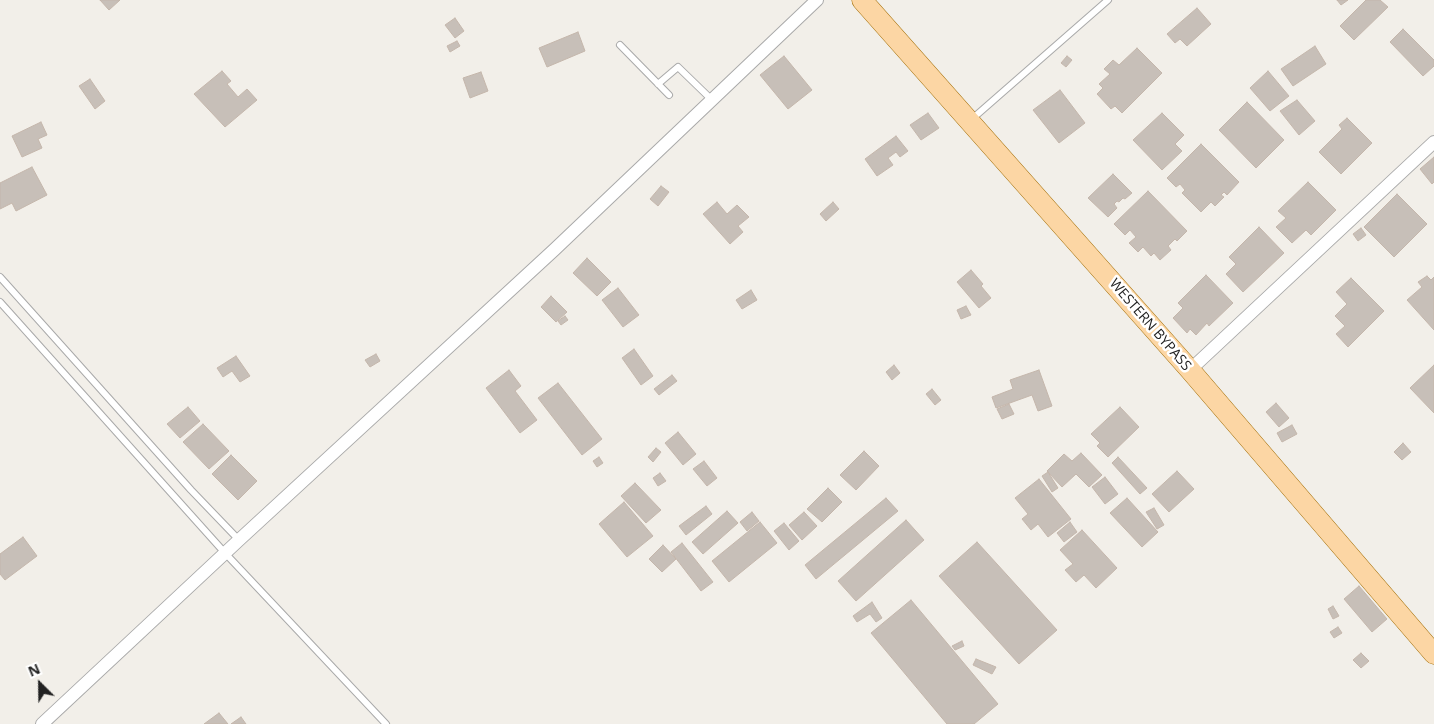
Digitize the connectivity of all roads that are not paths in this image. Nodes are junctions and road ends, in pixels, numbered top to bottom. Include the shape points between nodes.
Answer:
1 (817, 0) edge
2 (862, 0) edge
3 (1108, 0) edge
4 (620, 45) dead end
5 (658, 84) junction
6 (669, 95) dead end
7 (712, 100) junction
8 (969, 121) junction
9 (1434, 142) edge
10 (0, 277) edge
11 (0, 302) edge
12 (1190, 370) junction
13 (239, 540) junction
14 (225, 553) junction
15 (1434, 654) edge
16 (42, 724) edge
17 (386, 724) edge

1 - 7 street
2 - 8 main road, WESTERN BYPASS
3 - 8 lane
4 - 5 lane
5 - 6 lane
5 - 7 lane via 678,67
7 - 13 street
8 - 12 main road, WESTERN BYPASS
9 - 12 street
10 - 13 lane
11 - 14 lane
12 - 15 main road, WESTERN BYPASS
13 - 14 street
14 - 16 street
14 - 17 lane

